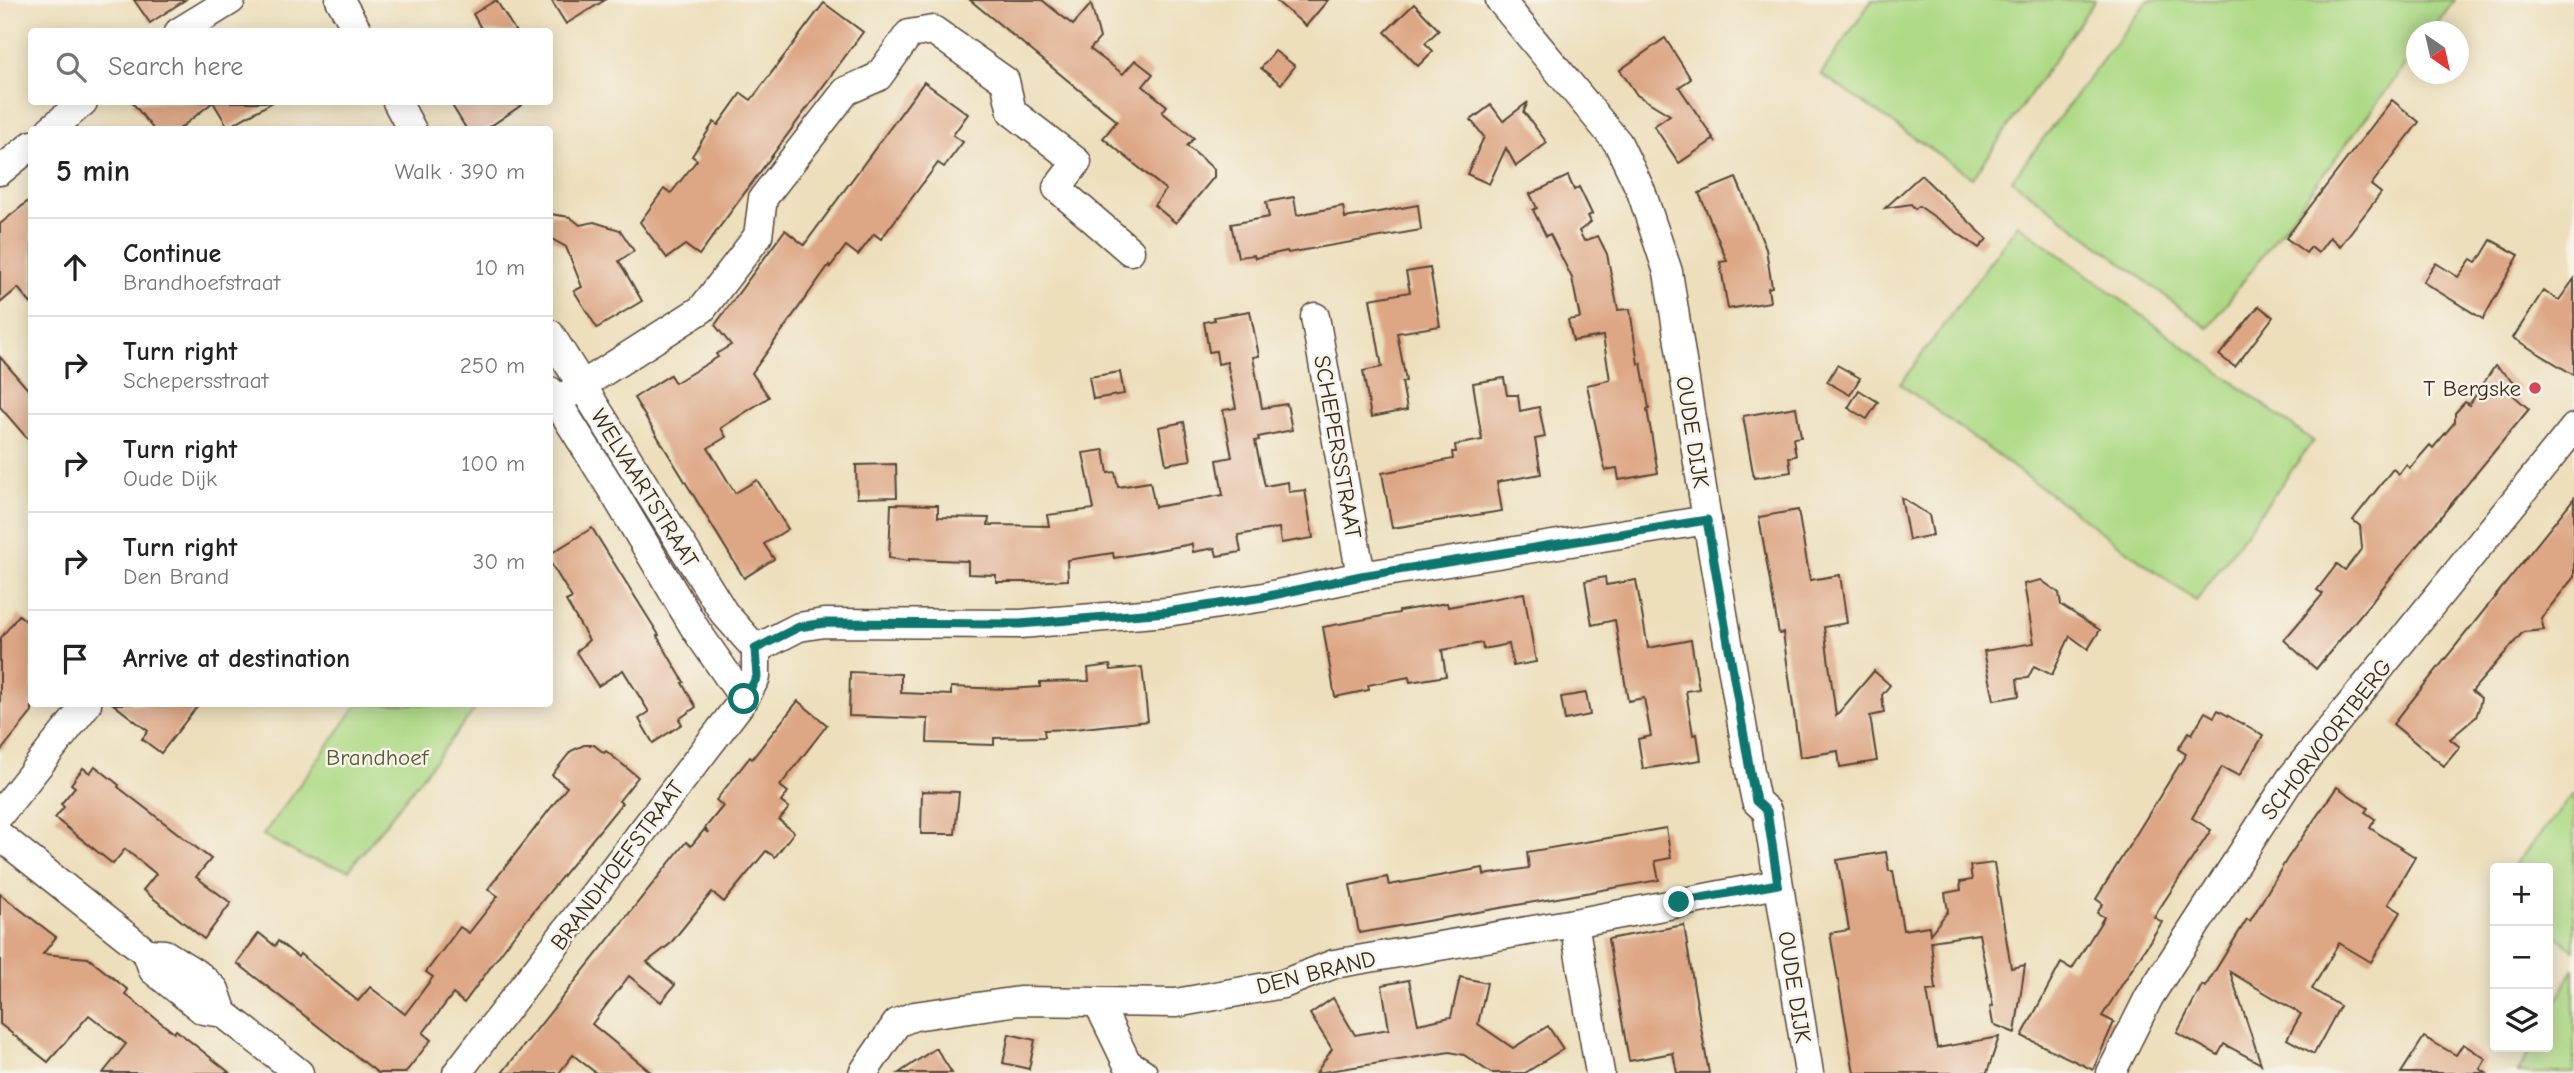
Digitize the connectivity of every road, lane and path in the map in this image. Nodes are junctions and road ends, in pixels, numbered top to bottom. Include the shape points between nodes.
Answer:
1 (231, 0) edge
2 (340, 0) edge
3 (1500, 0) edge
4 (186, 28) edge
5 (356, 28) edge
6 (79, 105) edge
7 (399, 105) edge
8 (55, 126) edge
9 (410, 126) edge
10 (28, 148) edge
11 (0, 172) edge
12 (1130, 251) dead end
13 (1315, 317) dead end
14 (553, 339) edge
15 (581, 386) junction
16 (553, 397) edge
17 (2574, 428) edge
18 (1707, 520) junction
19 (1361, 576) junction
20 (724, 614) junction
21 (696, 630) junction
22 (755, 649) junction
23 (744, 699) junction
24 (85, 707) edge
25 (0, 814) edge
26 (0, 836) edge
27 (1778, 884) junction
28 (1574, 923) junction
29 (1098, 1003) junction
30 (299, 1073) edge
31 (457, 1073) edge
32 (863, 1073) edge
33 (1143, 1073) edge
34 (1600, 1073) edge
35 (1809, 1073) edge
36 (2111, 1073) edge

1 - 4 street
2 - 5 street
3 - 18 street, OUDE DIJK via 1618,143 1641,191 1668,272
6 - 8 street
7 - 9 street
10 - 11 street
12 - 15 street via 1057,188 1076,162 1012,112 1005,80 933,30 909,34 878,77 846,90 763,198 758,236 702,309
13 - 19 street, SCHEPERSSTRAAT
14 - 15 street, WELVAARTSTRAAT
15 - 16 street
15 - 20 street, WELVAARTSTRAAT
16 - 21 street, WELVAARTSTRAAT
17 - 36 street, SCHORVOORTBERG via 2291,778 2149,997
18 - 19 street
18 - 27 street, OUDE DIJK via 1751,777 1756,801 1767,811
19 - 22 street via 1264,597 1091,620 824,623 799,627
20 - 21 street
20 - 22 street
21 - 23 street, WELVAARTSTRAAT
22 - 23 street, BRANDHOEFSTRAAT via 757,677
23 - 31 street, BRANDHOEFSTRAAT
24 - 25 street
26 - 30 street via 147,953 165,954 200,976 215,990 223,1013
27 - 28 street, DEN BRAND
27 - 35 street, OUDE DIJK
28 - 29 street, DEN BRAND via 1334,964 1283,984 1176,1003
28 - 34 street
29 - 32 street, DEN BRAND via 1019,1001 903,1019
29 - 33 street via 1127,1063

